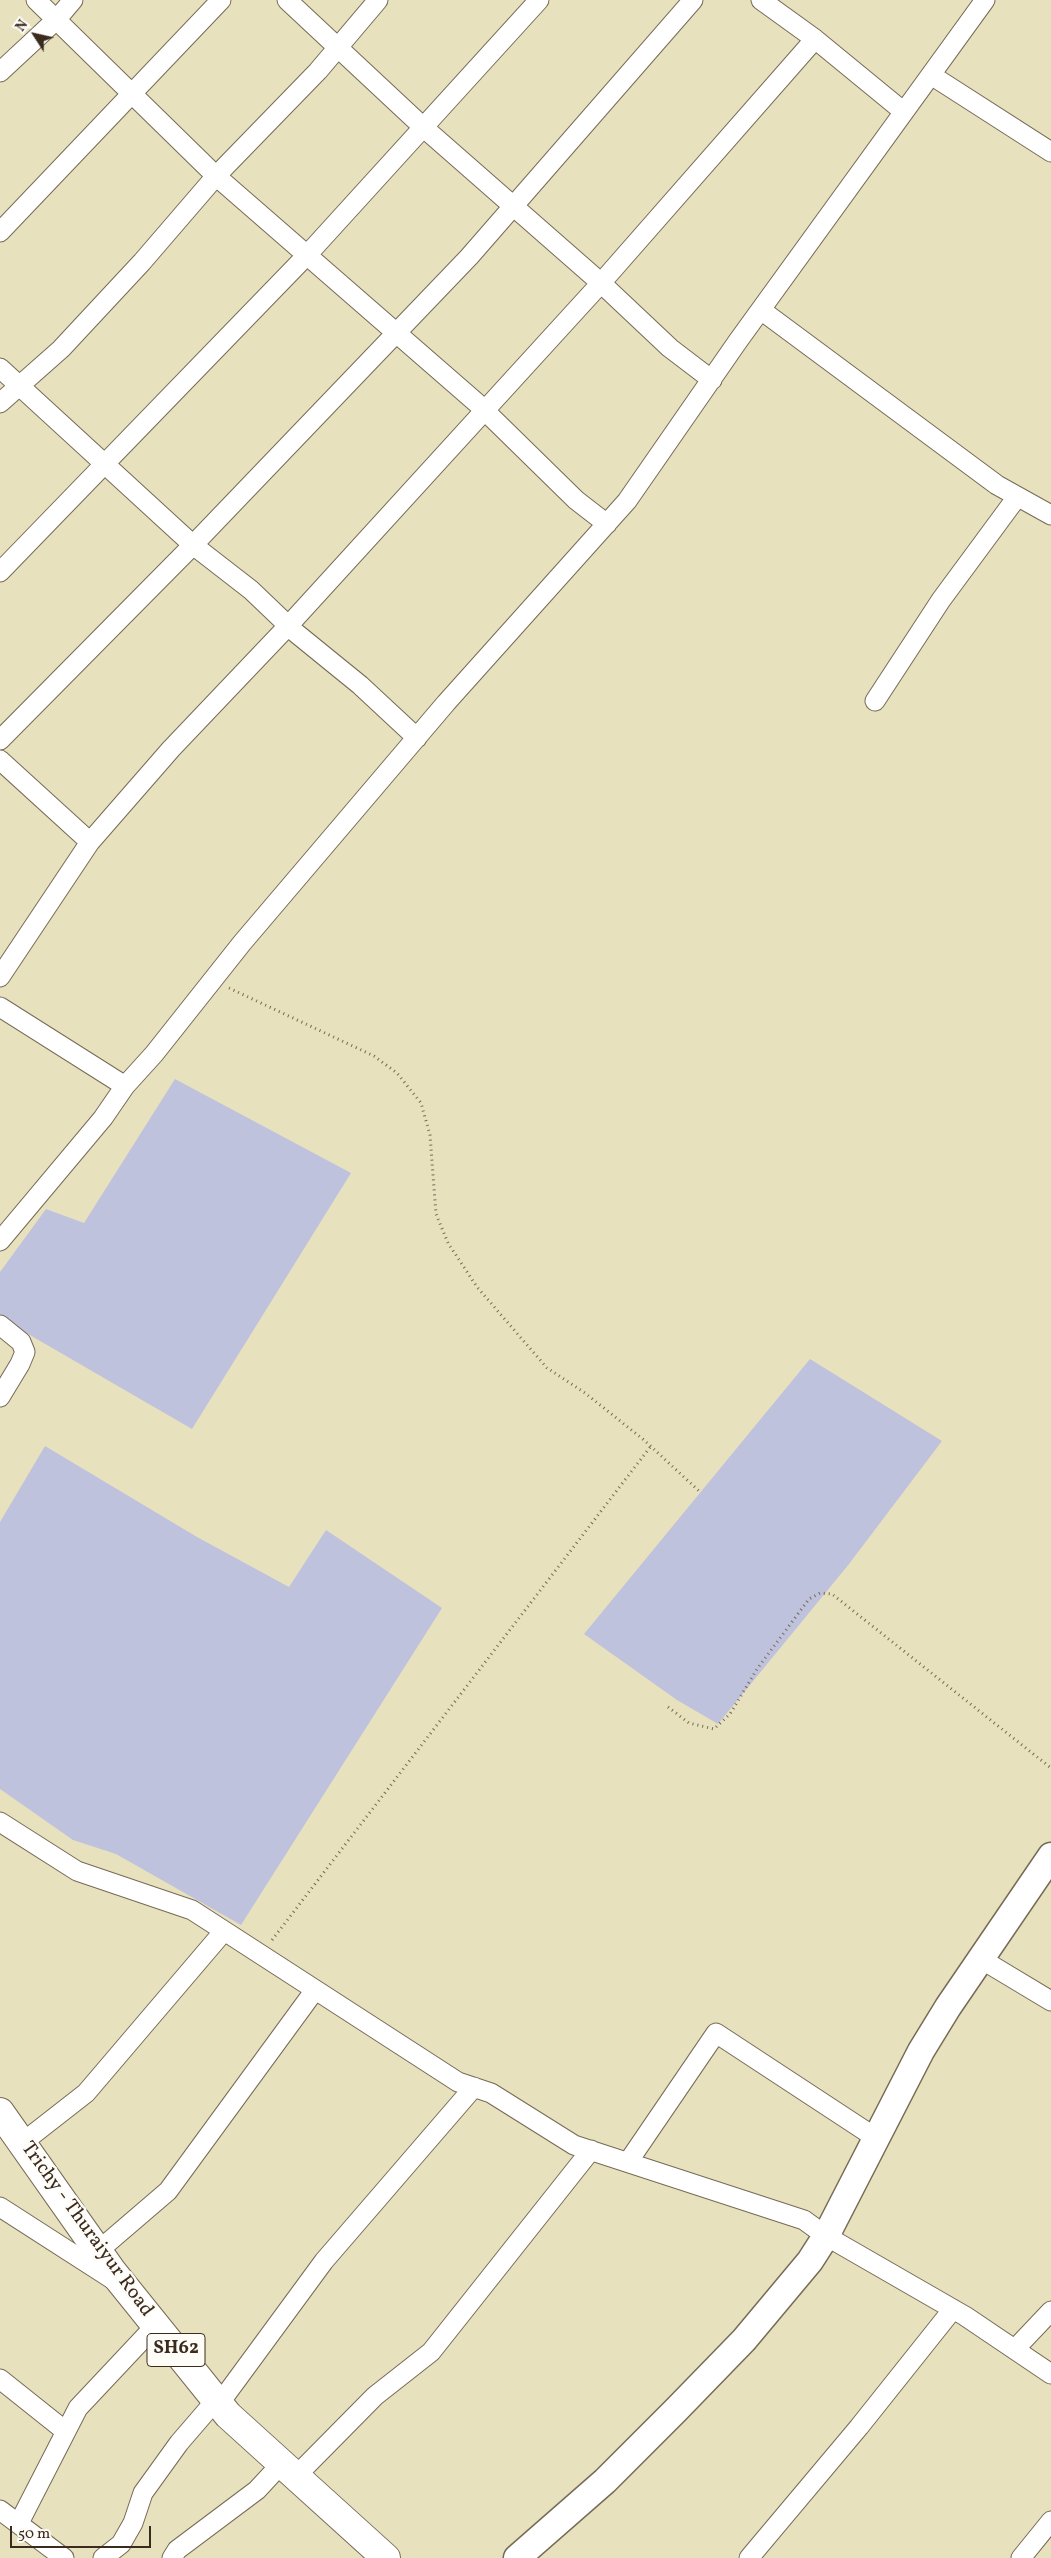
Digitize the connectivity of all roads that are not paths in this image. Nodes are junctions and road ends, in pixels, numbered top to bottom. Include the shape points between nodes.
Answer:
1 (36, 0) edge
2 (73, 0) edge
3 (221, 0) edge
4 (287, 0) edge
5 (378, 0) edge
6 (539, 0) edge
7 (693, 0) edge
8 (760, 0) edge
9 (985, 0) edge
10 (57, 19) junction
11 (815, 39) junction
12 (338, 47) junction
13 (0, 72) edge
14 (931, 75) junction
15 (131, 94) junction
16 (904, 112) junction
17 (423, 127) junction
18 (1051, 152) edge
19 (216, 176) junction
20 (514, 208) junction
21 (0, 232) edge
22 (308, 254) junction
23 (601, 283) junction
24 (761, 310) junction
25 (396, 334) junction
26 (0, 368) edge
27 (712, 380) junction
28 (18, 385) junction
29 (0, 403) edge
30 (485, 411) junction
31 (104, 463) junction
32 (1017, 497) junction
33 (1051, 515) edge
34 (607, 524) junction
35 (193, 545) junction
36 (0, 572) edge
37 (288, 626) junction
38 (875, 701) dead end
39 (416, 738) junction
40 (0, 740) edge
41 (0, 760) edge
42 (90, 842) junction
43 (0, 977) edge
44 (0, 1007) edge
45 (125, 1086) junction
46 (0, 1241) edge
47 (0, 1325) edge
48 (0, 1397) edge
49 (0, 1822) edge
50 (1051, 1856) edge
51 (224, 1931) junction
52 (981, 1959) junction
53 (315, 1990) junction
54 (1051, 2001) edge
55 (474, 2087) junction
56 (0, 2112) edge
57 (876, 2138) junction
58 (22, 2143) junction
59 (591, 2150) junction
60 (628, 2162) junction
61 (0, 2208) edge
62 (826, 2236) junction
63 (98, 2251) junction
64 (125, 2288) junction
65 (953, 2308) junction
66 (1051, 2311) edge
67 (156, 2325) junction
68 (1014, 2349) junction
69 (1051, 2374) edge
70 (0, 2379) edge
71 (218, 2402) junction
72 (64, 2430) junction
73 (289, 2470) junction
74 (0, 2510) edge
75 (1051, 2521) edge
76 (19, 2523) junction
77 (64, 2558) edge
78 (103, 2558) edge
79 (172, 2558) edge
80 (386, 2558) edge
81 (517, 2558) edge
82 (749, 2558) edge
83 (1021, 2558) edge

1 - 10 street
2 - 10 street
3 - 15 street
4 - 12 street
5 - 12 street
6 - 17 street
7 - 20 street
8 - 11 street
9 - 14 street
10 - 13 street
10 - 15 street
11 - 16 street
11 - 23 street
12 - 17 street
12 - 19 street
14 - 16 street
14 - 18 street
15 - 19 street
15 - 21 street
16 - 24 street
17 - 20 street
17 - 22 street
19 - 22 street
19 - 28 street via 61,349
20 - 23 street
20 - 25 street
22 - 25 street
22 - 31 street
23 - 27 street via 670,348
23 - 30 street
24 - 27 street
24 - 32 street
25 - 30 street
25 - 35 street
26 - 28 street
27 - 34 street via 627,501
28 - 29 street
28 - 31 street
30 - 34 street via 576,500
30 - 37 street
31 - 35 street
31 - 36 street
32 - 33 street
32 - 38 street via 941,600
34 - 39 street
35 - 37 street via 251,590
35 - 40 street
37 - 39 street via 360,685
37 - 42 street via 171,748
39 - 45 street
41 - 42 street
42 - 43 street
44 - 45 street
45 - 46 street via 103,1118
47 - 48 street via 21,1342 25,1352
49 - 51 street via 77,1870 192,1910
50 - 52 main road
51 - 53 street
51 - 58 street via 86,2093
52 - 54 street
52 - 57 main road via 922,2051
53 - 55 street via 458,2082
53 - 63 street via 168,2191
55 - 59 street via 491,2092 574,2145
55 - 71 street via 324,2261
56 - 58 main road, Trichy - Thuraiyur Road / SH62
57 - 60 street via 716,2032
57 - 62 main road
58 - 63 main road, Trichy - Thuraiyur Road / SH62
59 - 60 street
59 - 73 street via 431,2352
60 - 62 street via 804,2220
61 - 64 street
62 - 65 street
62 - 81 main road via 790,2287 744,2340 605,2481
63 - 64 main road, Trichy - Thuraiyur Road / SH62
64 - 67 main road, Trichy - Thuraiyur Road / SH62
65 - 68 street
65 - 82 street
66 - 68 street
67 - 71 main road, Trichy - Thuraiyur Road / SH62
67 - 72 street via 78,2408
68 - 69 street
70 - 72 street
71 - 73 main road, Trichy - Thuraiyur Road / SH62
71 - 78 street via 180,2443 143,2493 133,2523 121,2544
72 - 76 street
73 - 79 street via 177,2550
73 - 80 main road, Trichy - Thuraiyur Road / SH62
74 - 76 street
75 - 83 street
76 - 77 street

